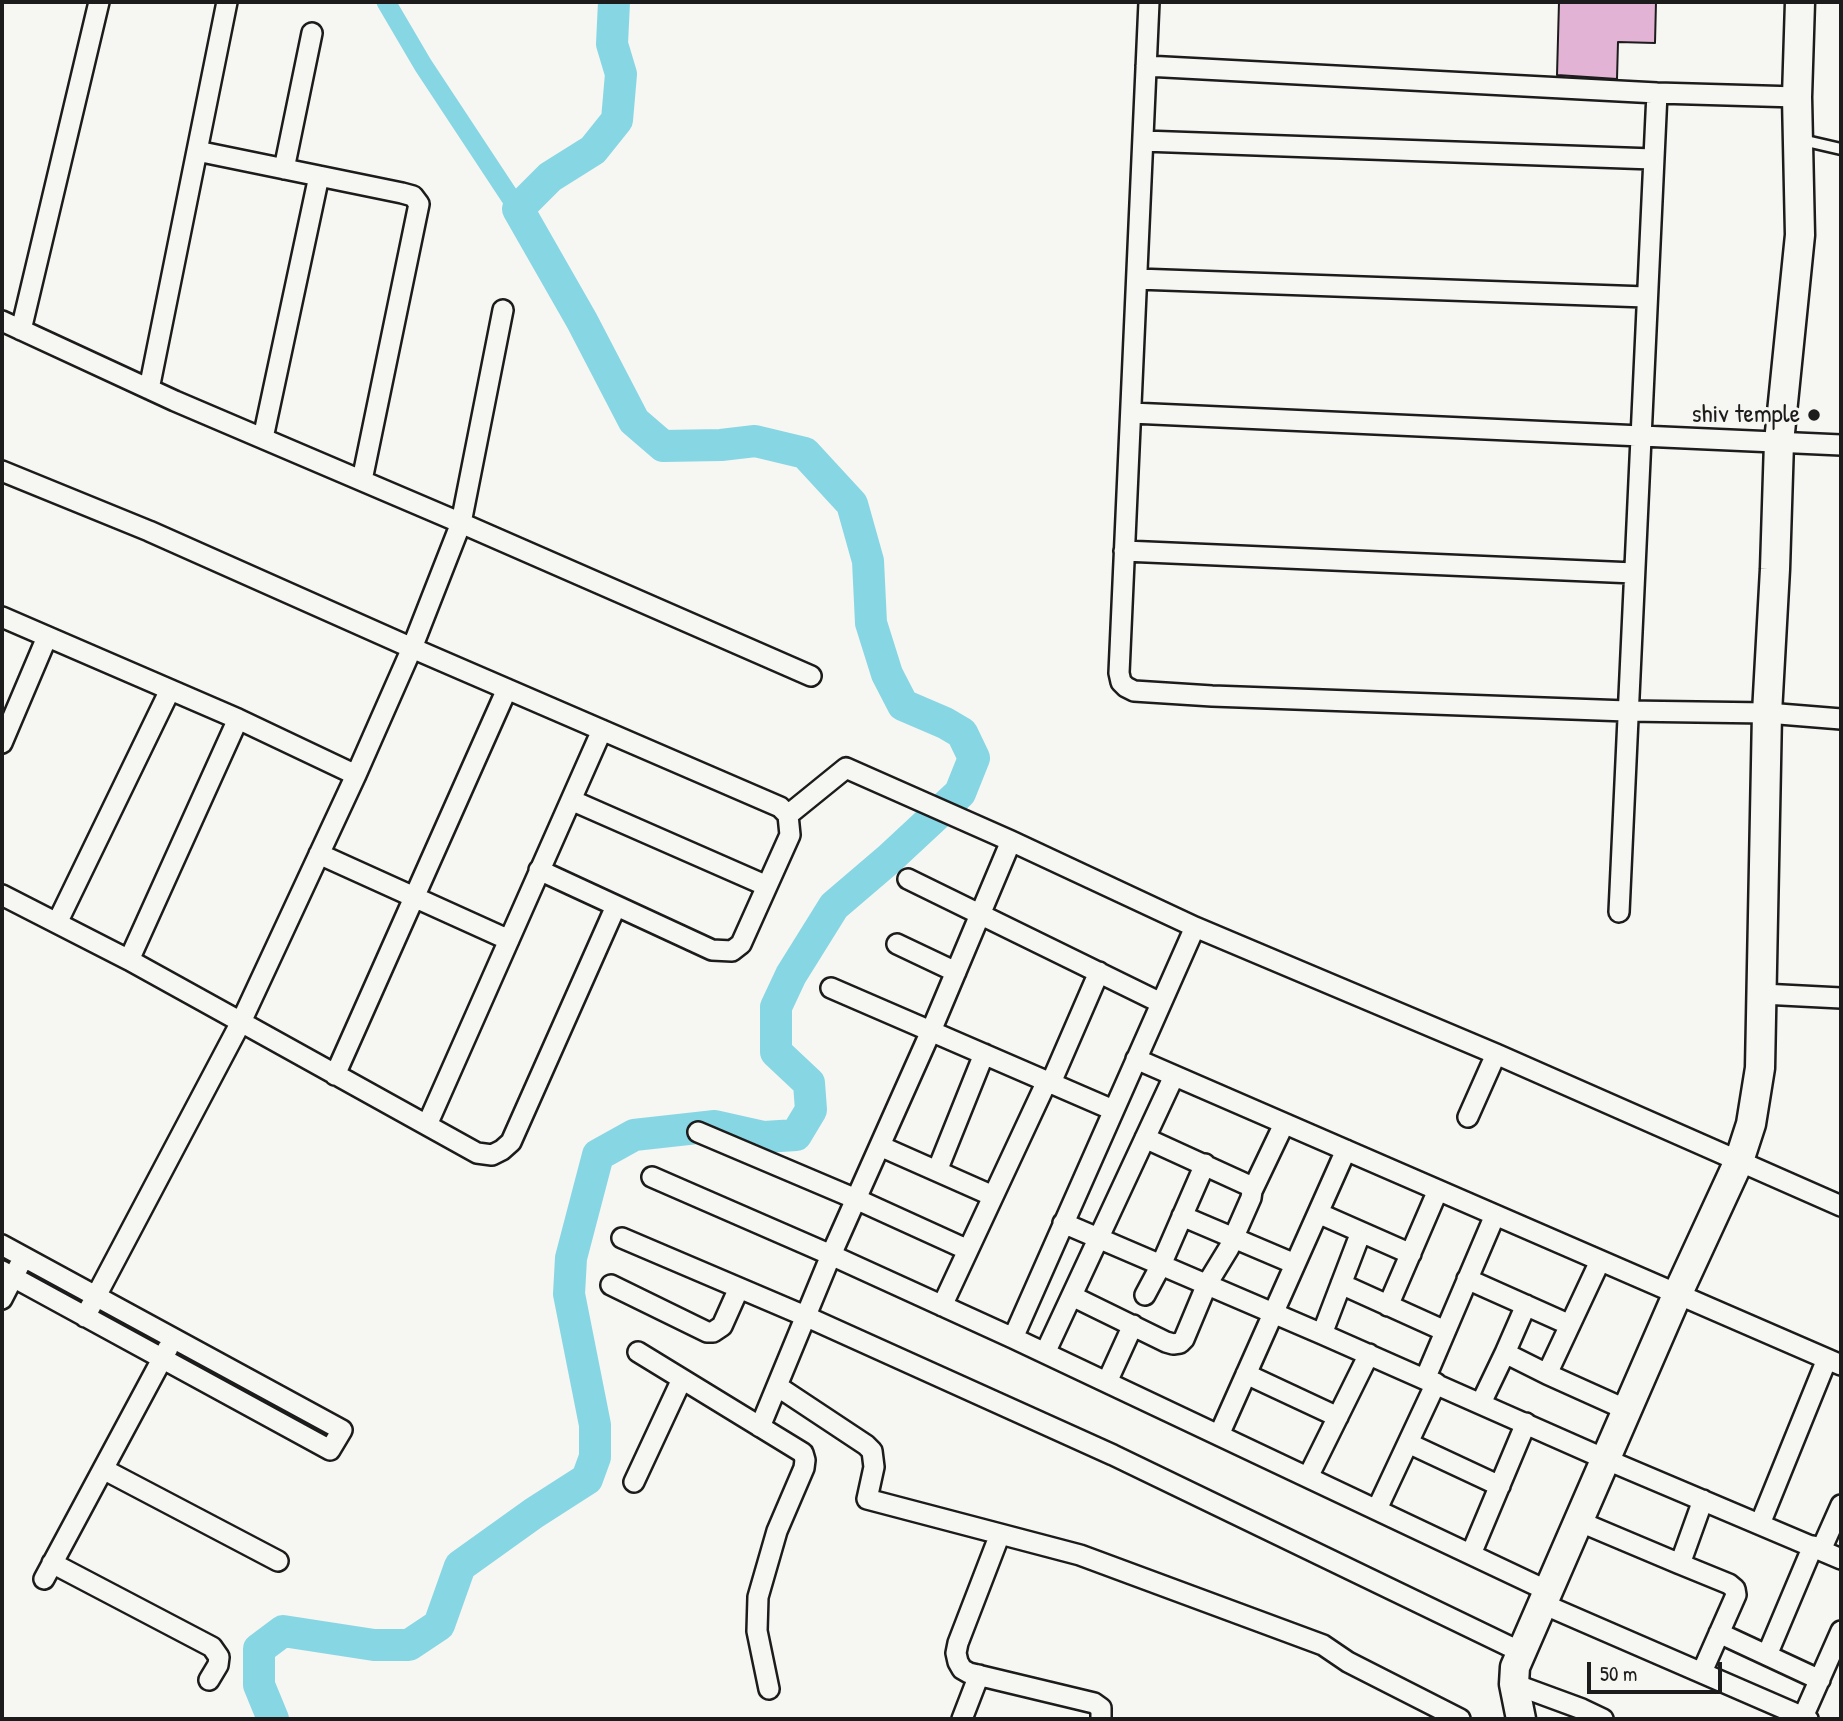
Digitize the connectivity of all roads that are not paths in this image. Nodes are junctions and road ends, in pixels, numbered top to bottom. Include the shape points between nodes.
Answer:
1 (99, 2) edge
2 (228, 2) edge
3 (1149, 2) edge
4 (1800, 2) edge
5 (312, 33) dead end
6 (1146, 66) junction
7 (1657, 93) junction
8 (1797, 97) junction
9 (1798, 139) junction
10 (1143, 141) junction
11 (1841, 149) edge
12 (197, 151) junction
13 (1653, 159) junction
14 (284, 169) junction
15 (319, 176) junction
16 (1137, 279) junction
17 (1646, 297) junction
18 (503, 310) dead end
19 (2, 321) edge
20 (21, 330) junction
21 (149, 389) junction
22 (1131, 413) junction
23 (1640, 435) junction
24 (263, 438) junction
25 (1779, 442) junction
26 (1841, 444) edge
27 (2, 471) edge
28 (362, 480) junction
29 (461, 523) junction
30 (1124, 551) junction
31 (1634, 573) junction
32 (2, 617) edge
33 (47, 637) junction
34 (412, 648) junction
35 (811, 676) dead end
36 (507, 689) junction
37 (170, 690) junction
38 (1627, 711) junction
39 (1767, 713) junction
40 (238, 719) junction
41 (1841, 719) edge
42 (602, 730) junction
43 (2, 743) edge
44 (356, 775) junction
45 (571, 800) junction
46 (788, 815) junction
47 (1012, 841) junction
48 (319, 854) junction
49 (539, 870) junction
50 (908, 879) dead end
51 (767, 886) junction
52 (2, 895) edge
53 (414, 897) junction
54 (616, 906) junction
55 (1619, 912) dead end
56 (980, 914) junction
57 (57, 923) junction
58 (1195, 927) junction
59 (509, 940) junction
60 (897, 944) dead end
61 (129, 960) junction
62 (956, 972) junction
63 (1099, 972) junction
64 (831, 988) dead end
65 (1762, 994) junction
66 (1841, 998) edge
67 (1161, 1003) junction
68 (241, 1022) junction
69 (931, 1031) junction
70 (984, 1054) junction
71 (1496, 1054) junction
72 (1136, 1059) junction
73 (335, 1074) junction
74 (1174, 1076) junction
75 (1047, 1082) junction
76 (1113, 1110) junction
77 (1468, 1116) dead end
78 (1284, 1124) junction
79 (427, 1125) junction
80 (698, 1132) dead end
81 (1145, 1138) junction
82 (880, 1146) junction
83 (1346, 1150) junction
84 (1740, 1161) junction
85 (1205, 1164) junction
86 (937, 1171) junction
87 (652, 1177) dead end
88 (1438, 1190) junction
89 (1252, 1191) junction
90 (993, 1196) junction
91 (856, 1199) junction
92 (1841, 1206) edge
93 (1318, 1213) junction
94 (1495, 1215) junction
95 (1182, 1216) junction
96 (1063, 1223) junction
97 (1361, 1232) junction
98 (622, 1238) dead end
99 (1099, 1238) junction
100 (1234, 1238) junction
101 (2, 1245) edge
102 (968, 1250) junction
103 (1411, 1254) junction
104 (831, 1255) junction
105 (24, 1257) junction
106 (1600, 1261) junction
107 (1295, 1264) junction
108 (1161, 1265) junction
109 (8, 1274) edge
110 (1467, 1279) junction
111 (1207, 1284) junction
112 (1341, 1284) junction
113 (611, 1286) dead end
114 (739, 1288) junction
115 (1145, 1295) dead end
116 (1677, 1295) junction
117 (1072, 1296) junction
118 (97, 1297) junction
119 (2, 1299) edge
120 (1526, 1305) junction
121 (942, 1306) junction
122 (1388, 1306) junction
123 (1273, 1313) junction
124 (805, 1316) junction
125 (85, 1317) junction
126 (1133, 1325) junction
127 (1570, 1325) junction
128 (1445, 1331) junction
129 (1322, 1334) junction
130 (173, 1338) junction
131 (1013, 1338) junction
132 (638, 1352) dead end
133 (1045, 1353) junction
134 (1505, 1353) junction
135 (1369, 1354) junction
136 (162, 1358) junction
137 (1834, 1362) edge
138 (1246, 1374) junction
139 (1547, 1374) junction
140 (682, 1379) junction
141 (1430, 1381) junction
142 (1107, 1382) junction
143 (777, 1386) junction
144 (1481, 1403) junction
145 (1626, 1410) junction
146 (1338, 1417) junction
147 (1526, 1423) junction
148 (760, 1427) junction
149 (1219, 1435) junction
150 (1408, 1443) junction
151 (1605, 1459) junction
152 (103, 1469) junction
153 (1308, 1477) junction
154 (634, 1482) dead end
155 (1500, 1486) junction
156 (1703, 1500) junction
157 (1841, 1505) edge
158 (1377, 1509) junction
159 (1578, 1521) junction
160 (1760, 1524) junction
161 (1000, 1534) junction
162 (1817, 1548) junction
163 (1471, 1554) junction
164 (1841, 1559) edge
165 (278, 1561) dead end
166 (1680, 1564) junction
167 (1545, 1597) junction
168 (1719, 1633) junction
169 (1841, 1634) edge
170 (1521, 1652) junction
171 (1767, 1655) junction
172 (1702, 1672) junction
173 (979, 1675) junction
174 (1820, 1679) junction
175 (209, 1680) dead end
176 (1514, 1684) junction
177 (769, 1689) dead end
178 (1806, 1718) edge
179 (962, 1719) edge
180 (1101, 1719) edge
181 (1460, 1719) edge
182 (1521, 1719) edge
183 (1603, 1719) edge

1 - 20 street
2 - 12 street
3 - 6 street
4 - 8 street
5 - 14 street
6 - 7 street
6 - 10 street
7 - 8 street
7 - 13 street
8 - 9 street
9 - 11 lane
9 - 25 street via 1800,235
10 - 13 street
10 - 16 street
12 - 14 street
12 - 21 street
13 - 17 street
14 - 15 street
15 - 24 street
15 - 28 street via 402,192 419,204
16 - 17 street
16 - 22 street
17 - 23 street
18 - 29 street
19 - 20 street
20 - 21 street
21 - 24 street
22 - 23 street
22 - 30 street
23 - 25 street
23 - 31 street
24 - 28 street
25 - 26 street
25 - 39 street
27 - 34 street
28 - 29 street
29 - 34 street
29 - 35 street
30 - 31 street
30 - 38 street via 1119,673 1121,682 1134,691
31 - 38 street
32 - 33 street
33 - 37 street
33 - 43 street
34 - 36 street
34 - 44 street
36 - 42 street
36 - 53 street
37 - 40 street
37 - 57 street
38 - 39 street
38 - 55 street
39 - 41 street
39 - 65 street
40 - 44 street
40 - 61 street
42 - 45 street
42 - 46 street via 780,807
44 - 48 street
45 - 49 street
45 - 51 street
46 - 47 street via 846,768
46 - 51 street via 790,835
47 - 56 street
47 - 58 street
48 - 53 street
48 - 68 street
49 - 54 street
49 - 59 street
50 - 56 street
51 - 54 street via 741,944 732,951 712,950
52 - 57 street
53 - 59 street
53 - 73 street
54 - 79 street via 511,1142 492,1155 477,1153
56 - 62 street
56 - 63 street
57 - 61 street
58 - 67 street
58 - 71 street
59 - 79 street
60 - 62 street
61 - 68 street
62 - 69 street
63 - 67 street
63 - 75 street via 1053,1078
64 - 69 street
65 - 66 street
65 - 84 street via 1760,1068
67 - 72 street
68 - 73 street
68 - 118 street
69 - 70 street
69 - 82 street
70 - 75 street
70 - 86 street
71 - 77 street
71 - 84 street
72 - 74 street
72 - 76 street
73 - 79 street
74 - 78 street
74 - 81 street
75 - 76 street
75 - 90 street
76 - 96 street
78 - 83 street
78 - 89 street
80 - 91 street
81 - 85 street
81 - 99 street
82 - 86 street
82 - 91 street
83 - 88 street
83 - 93 street
84 - 92 street
84 - 116 street
85 - 89 street via 1244,1182
85 - 95 street
86 - 90 street
87 - 104 street
88 - 94 street
88 - 103 street
89 - 100 street
90 - 102 street
91 - 102 street
91 - 104 street
93 - 97 street
93 - 107 street
94 - 106 street
94 - 110 street
95 - 100 street
95 - 108 street
96 - 99 street
96 - 131 street
97 - 103 street
97 - 112 street
98 - 114 street
99 - 108 street
99 - 117 street
100 - 107 street
100 - 111 street
101 - 105 street
102 - 121 street
103 - 122 street
104 - 121 street
104 - 124 street
105 - 109 street
105 - 118 street
106 - 116 street
106 - 127 street
107 - 123 street
108 - 111 street
108 - 115 street
109 - 119 street
109 - 125 street
110 - 120 street
110 - 128 street
111 - 123 street
111 - 126 street via 1180,1343 1166,1342
112 - 122 street
112 - 129 street
113 - 114 street via 707,1332 722,1326
114 - 124 street
116 - 137 street
116 - 145 street
117 - 126 street
117 - 133 street
118 - 125 street
118 - 130 street
120 - 127 street
120 - 134 street
121 - 131 street
122 - 128 street
123 - 129 street
123 - 138 street
124 - 143 street
124 - 170 street via 1125,1461
125 - 136 street
126 - 142 street
127 - 139 street
128 - 141 street
129 - 135 street
130 - 136 street
130 - 136 street via 342,1430 330,1450
131 - 133 street
132 - 140 street
133 - 142 street
134 - 139 street
134 - 144 street
135 - 141 street
135 - 146 street
136 - 152 street
137 - 160 street
138 - 146 street
138 - 149 street
139 - 145 street
140 - 148 street
140 - 154 street
141 - 144 street
141 - 150 street
142 - 149 street
143 - 148 street
143 - 161 street via 872,1451 874,1467 867,1499
144 - 147 street
145 - 151 street
146 - 153 street
147 - 151 street
147 - 155 street
148 - 177 street via 798,1449 805,1460 758,1597 757,1631
149 - 153 street
150 - 155 street
150 - 158 street
151 - 156 street
151 - 159 street
152 - 165 street
152 - 175 street via 48,1571 212,1647 219,1657
153 - 158 street
155 - 163 street
156 - 160 street
156 - 166 street
157 - 162 street
158 - 163 street
159 - 166 street
159 - 167 street
160 - 162 street
161 - 173 street via 956,1653 962,1669
161 - 181 street via 1080,1555 1323,1645
162 - 164 street
162 - 171 street
163 - 167 street
166 - 168 street via 1735,1589
167 - 170 street
167 - 172 street
168 - 171 street
168 - 172 street
169 - 174 street
170 - 176 street
171 - 174 street
172 - 178 street
173 - 179 street
173 - 180 street via 1094,1703 1101,1708
174 - 178 street
176 - 182 street
176 - 183 street

